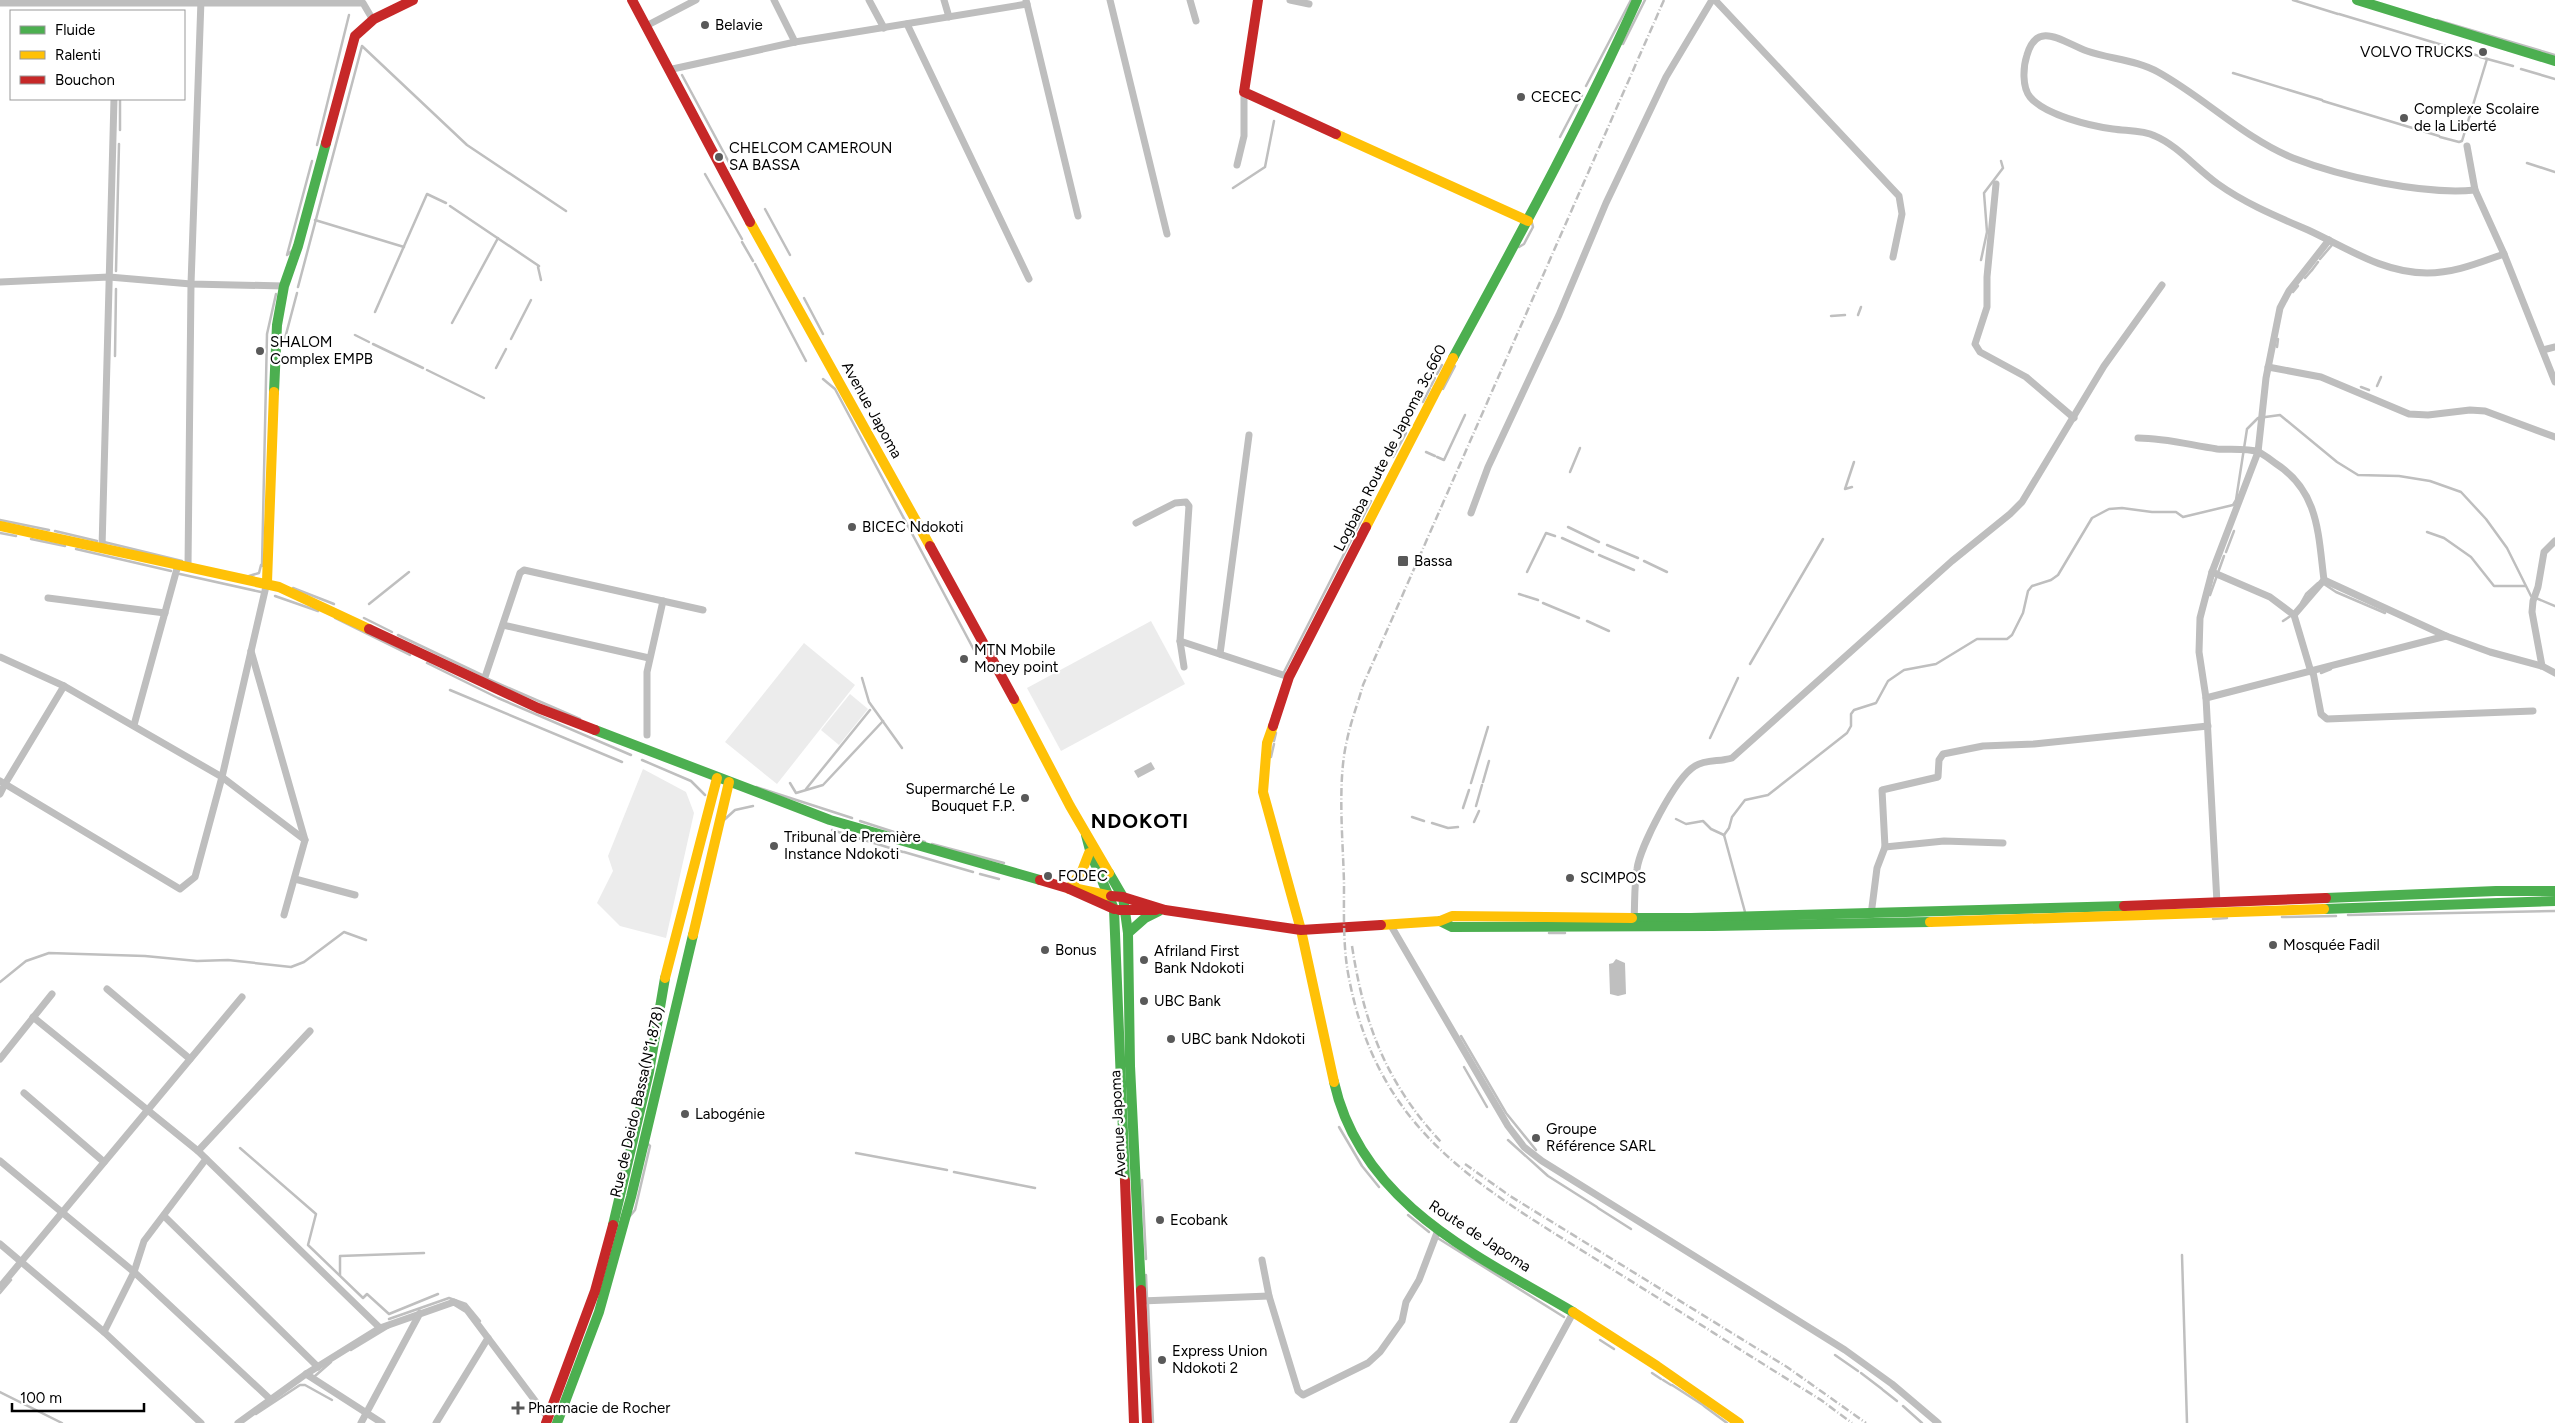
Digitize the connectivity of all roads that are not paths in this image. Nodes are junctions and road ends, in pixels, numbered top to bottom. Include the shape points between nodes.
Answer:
1 (413, 0) edge
2 (632, 0) edge
3 (696, 0) edge
4 (774, 0) edge
5 (869, 0) edge
6 (944, 0) edge
7 (1110, 0) edge
8 (1190, 0) edge
9 (1258, 0) edge
10 (1290, 0) edge
11 (1637, 0) edge
12 (1713, 0) edge
13 (2357, 0) edge
14 (75, 1) edge
15 (201, 1) edge
16 (363, 1) edge
17 (1026, 2) edge
18 (0, 3) edge
19 (117, 3) junction
20 (1309, 4) dead end
21 (117, 10) edge
22 (949, 17) junction
23 (373, 20) junction
24 (1196, 21) dead end
25 (907, 24) junction
26 (646, 26) junction
27 (884, 28) junction
28 (795, 42) junction
29 (2555, 61) edge
30 (668, 70) junction
31 (1244, 92) junction
32 (114, 100) edge
33 (2467, 146) dead end
34 (1237, 165) dead end
35 (1996, 184) dead end
36 (2476, 190) junction
37 (1078, 216) dead end
38 (1528, 221) junction
39 (1167, 234) dead end
40 (2329, 240) junction
41 (2504, 254) junction
42 (1893, 257) dead end
43 (109, 278) junction
44 (1030, 279) dead end
45 (0, 282) edge
46 (191, 284) junction
47 (2162, 285) dead end
48 (284, 286) junction
49 (2555, 347) edge
50 (2543, 350) junction
51 (2268, 366) junction
52 (2555, 382) edge
53 (2074, 418) junction
54 (1249, 435) dead end
55 (2555, 437) edge
56 (2138, 438) dead end
57 (2258, 452) junction
58 (1471, 513) dead end
59 (1136, 523) dead end
60 (0, 526) edge
61 (2555, 541) edge
62 (102, 548) junction
63 (183, 566) junction
64 (2212, 572) junction
65 (2324, 580) junction
66 (267, 582) junction
67 (48, 598) dead end
68 (663, 601) junction
69 (703, 610) dead end
70 (165, 613) junction
71 (2294, 615) junction
72 (503, 625) junction
73 (2446, 636) junction
74 (1180, 641) junction
75 (250, 649) junction
76 (1220, 654) junction
77 (0, 657) edge
78 (649, 658) junction
79 (1184, 666) dead end
80 (2542, 666) junction
81 (2312, 672) junction
82 (2555, 673) edge
83 (1289, 677) junction
84 (483, 683) junction
85 (64, 686) junction
86 (2206, 698) junction
87 (2533, 711) dead end
88 (134, 725) junction
89 (2208, 726) junction
90 (647, 735) dead end
91 (222, 777) junction
92 (717, 778) junction
93 (729, 782) junction
94 (3, 783) edge
95 (0, 794) edge
96 (1086, 834) junction
97 (305, 840) junction
98 (2003, 842) dead end
99 (1885, 847) junction
100 (1089, 852) junction
101 (295, 879) junction
102 (1068, 888) junction
103 (2555, 891) edge
104 (355, 895) dead end
105 (2395, 895) junction
106 (1111, 896) junction
107 (2496, 896) junction
108 (1123, 897) junction
109 (2344, 897) junction
110 (2555, 901) edge
111 (2217, 903) junction
112 (2395, 906) junction
113 (2344, 908) junction
114 (1114, 910) junction
115 (1163, 910) junction
116 (1125, 911) junction
117 (284, 915) dead end
118 (1542, 915) junction
119 (1634, 917) junction
120 (1870, 918) junction
121 (1440, 921) junction
122 (1691, 923) junction
123 (1390, 924) junction
124 (1543, 928) junction
125 (1634, 928) junction
126 (1301, 930) junction
127 (1128, 933) junction
128 (106, 989) dead end
129 (52, 994) dead end
130 (242, 997) dead end
131 (33, 1017) junction
132 (310, 1030) dead end
133 (0, 1059) edge
134 (190, 1059) junction
135 (24, 1093) dead end
136 (149, 1109) junction
137 (198, 1151) junction
138 (206, 1159) junction
139 (0, 1161) edge
140 (104, 1162) junction
141 (63, 1212) junction
142 (164, 1216) junction
143 (1438, 1230) junction
144 (0, 1244) edge
145 (1262, 1260) dead end
146 (22, 1262) junction
147 (134, 1272) junction
148 (0, 1287) edge
149 (1269, 1296) junction
150 (1141, 1301) junction
151 (420, 1313) junction
152 (1573, 1313) junction
153 (380, 1328) junction
154 (104, 1332) junction
155 (488, 1338) junction
156 (318, 1367) junction
157 (306, 1374) junction
158 (270, 1399) junction
159 (366, 1414) junction
160 (550, 1421) edge
161 (201, 1423) edge
162 (238, 1423) edge
163 (361, 1423) edge
164 (382, 1423) edge
165 (436, 1423) edge
166 (1134, 1423) edge
167 (1146, 1423) edge
168 (1513, 1423) edge
169 (1739, 1423) edge
170 (1938, 1423) edge

1 - 23 main road
2 - 26 main road, Avenue Japoma
3 - 26 street
4 - 28 street
5 - 27 street
6 - 22 street
7 - 39 street
8 - 24 street
9 - 31 main road
10 - 20 street
11 - 38 main road, Logbaba Route de Japoma 3c.660
12 - 42 street via 1899,196 1902,214
12 - 58 street via 1666,77 1606,202 1559,315 1488,467
13 - 29 main road
14 - 18 street
14 - 19 street
15 - 16 street
15 - 19 street
15 - 46 street
16 - 23 street
17 - 22 street
17 - 37 street
19 - 21 street
22 - 25 street
23 - 48 main road via 361,28 350,46 298,246
25 - 27 street
25 - 44 street
26 - 30 main road, Avenue Japoma
27 - 28 street
28 - 30 street
30 - 96 main road, Avenue Japoma
31 - 34 street via 1244,136
31 - 38 main road
32 - 43 street
33 - 36 street
35 - 53 street via 1987,307 1975,344 1980,352 2026,377
36 - 40 street via 2440,192 2405,186 2293,158 2236,126 2156,71 2090,52 2054,36 2037,38 2027,54 2024,69 2028,95 2035,101 2087,124 2153,134 2219,185 2257,207
36 - 41 street
38 - 83 main road, Logbaba Route de Japoma 3c.660 via 1449,365
40 - 41 street via 2387,268 2426,273 2456,271
40 - 51 street via 2289,291 2280,308
41 - 50 street
43 - 45 street
43 - 46 street
43 - 62 street
46 - 48 street
46 - 63 street
47 - 53 street via 2104,366
48 - 66 main road via 276,337
49 - 50 street
50 - 52 street
51 - 55 street via 2321,377 2409,414 2485,411
51 - 57 street
53 - 119 street via 2022,502 2010,514 1952,561 1732,758 1694,766 1671,794 1651,829 1637,868
54 - 76 street
56 - 57 street
57 - 64 street
57 - 65 street via 2290,473 2306,494 2317,523
59 - 74 street via 1175,502 1186,502 1190,506
60 - 62 main road
61 - 80 street via 2544,552 2533,601
62 - 63 main road
63 - 66 main road
63 - 70 street
64 - 71 street via 2270,596
64 - 86 street via 2200,618 2199,652
65 - 71 street
65 - 73 street
66 - 75 street
66 - 84 main road
67 - 70 street
68 - 69 street
68 - 72 street via 524,570 520,573
68 - 78 street
70 - 88 street
71 - 81 street
72 - 78 street
72 - 84 street
73 - 80 street
73 - 81 street
74 - 76 street
74 - 79 street
75 - 91 street
75 - 97 street
76 - 83 street
77 - 85 street
78 - 90 street
80 - 82 street
81 - 86 street
81 - 87 street via 2321,714 2328,719
83 - 126 main road, Logbaba Route de Japoma 3c.660 via 1268,743 1263,792
84 - 92 main road
85 - 88 street
85 - 94 street
86 - 89 street
88 - 91 street
89 - 99 street via 2034,744 1983,746 1943,754 1939,760 1938,777 1882,790
89 - 111 street
91 - 94 street via 195,878 180,889
91 - 97 street
92 - 93 main road
92 - 160 main road via 660,999 649,1072 624,1183 595,1291
93 - 102 main road via 830,820
93 - 160 main road, Rue de Deido Bassa(N°1.878) via 631,1198 599,1312
94 - 95 street
96 - 100 main road, Avenue Japoma
96 - 108 main road, Avenue Japoma
97 - 101 street
98 - 99 street via 1944,841
99 - 120 street via 1877,868
100 - 102 main road via 1082,870
100 - 106 main road, Avenue Japoma
101 - 104 street
101 - 117 street
102 - 106 main road
102 - 114 main road
103 - 107 main road
105 - 107 main road
105 - 109 main road
105 - 112 main road
106 - 108 main road
106 - 114 main road, Avenue Japoma
107 - 110 main road
107 - 112 main road
108 - 115 main road
108 - 116 main road, Avenue Japoma
109 - 111 main road
109 - 113 main road
111 - 120 main road
112 - 113 main road
113 - 120 main road via 2133,917
114 - 116 main road
114 - 166 main road, Avenue Japoma
115 - 116 main road
115 - 126 main road
115 - 127 main road via 1146,918
116 - 127 main road, Avenue Japoma
118 - 119 main road
118 - 121 main road via 1452,916
118 - 124 main road
119 - 122 main road
119 - 125 street
120 - 122 main road
121 - 123 main road
121 - 124 main road via 1452,927
122 - 125 main road
123 - 126 main road
123 - 170 street via 1508,1126 1524,1146 1542,1162 1845,1350
124 - 125 main road
126 - 143 main road, Route de Japoma via 1338,1095 1354,1140 1387,1185
127 - 150 main road, Avenue Japoma via 1130,1066
128 - 134 street
129 - 131 street
130 - 134 street
131 - 133 street
131 - 136 street
132 - 137 street
134 - 136 street
135 - 140 street
136 - 137 street
136 - 140 street
137 - 138 street
138 - 142 street
138 - 153 street
139 - 141 street
140 - 141 street
141 - 146 street
141 - 147 street
142 - 147 street via 144,1240
142 - 156 street
143 - 149 street via 1419,1280 1406,1302 1402,1321 1380,1352 1368,1363 1303,1395 1298,1391
143 - 152 main road, Route de Japoma
144 - 146 street
145 - 149 street
146 - 148 street
146 - 154 street
147 - 154 street
147 - 158 street
149 - 150 street
150 - 167 main road, Avenue Japoma
151 - 153 street
151 - 155 street via 454,1302 467,1310
151 - 159 street
152 - 168 street
152 - 169 main road, Route de Japoma via 1692,1388
153 - 156 street
154 - 161 street
155 - 160 street
155 - 165 street
156 - 157 street
157 - 158 street
157 - 159 street
158 - 162 street
159 - 163 street
159 - 164 street

